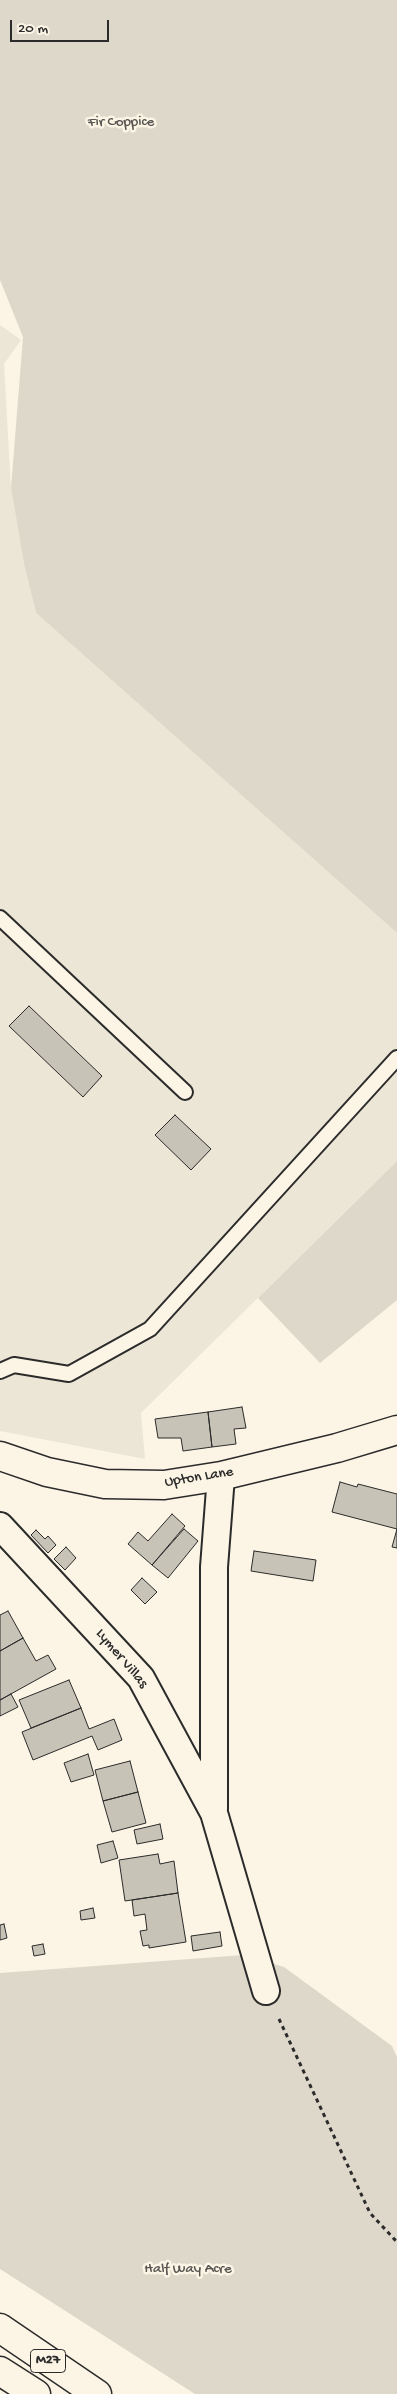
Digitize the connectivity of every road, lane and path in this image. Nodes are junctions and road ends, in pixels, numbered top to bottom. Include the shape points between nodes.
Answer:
1 (0, 918) edge
2 (397, 1058) edge
3 (185, 1092) dead end
4 (0, 1371) edge
5 (397, 1430) edge
6 (0, 1456) edge
7 (221, 1476) junction
8 (0, 1526) edge
9 (214, 1813) junction
10 (266, 1991) joint
11 (397, 2242) edge
12 (0, 2328) edge
13 (0, 2371) edge
14 (36, 2394) edge
15 (96, 2394) edge

1 - 3 lane
2 - 4 lane via 150,1329 69,1374 14,1365
5 - 7 main road, Upton Lane
6 - 7 main road, Upton Lane via 47,1472 105,1484 164,1484
7 - 9 street, Lymer Villas via 214,1567
8 - 9 street, Lymer Villas via 142,1678
9 - 10 street, Lymer Villas
10 - 11 path via 370,2213
12 - 15 main road, M27
13 - 14 main road, M27

